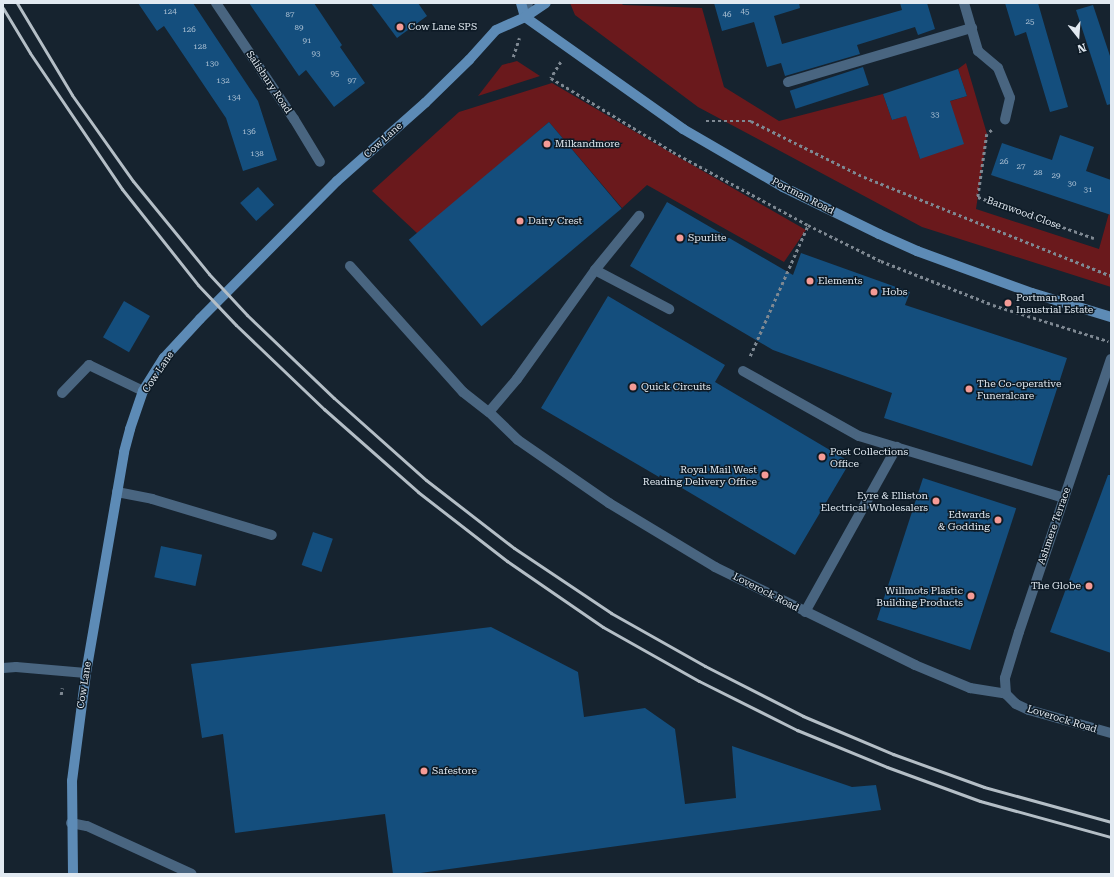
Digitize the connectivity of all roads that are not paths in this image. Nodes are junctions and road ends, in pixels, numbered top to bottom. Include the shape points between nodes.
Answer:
1 (216, 3) edge
2 (521, 3) edge
3 (528, 3) edge
4 (546, 3) edge
5 (964, 3) edge
6 (525, 17) junction
7 (972, 28) junction
8 (788, 82) dead end
9 (1005, 119) road end
10 (320, 162) dead end
11 (639, 216) dead end
12 (350, 266) dead end
13 (595, 270) junction
14 (669, 309) dead end
15 (1111, 317) edge
16 (1111, 359) edge
17 (743, 372) road end
18 (144, 391) junction
19 (62, 393) dead end
20 (489, 412) junction
21 (896, 447) junction
22 (117, 492) junction
23 (1064, 498) junction
24 (272, 535) dead end
25 (805, 612) junction
26 (3, 668) edge
27 (86, 673) junction
28 (1006, 694) junction
29 (1111, 733) edge
30 (71, 823) junction
31 (73, 874) edge
32 (192, 874) edge

1 - 10 street, Salisbury Road
2 - 6 street
3 - 6 street
4 - 6 street, Cow Lane
5 - 7 street
6 - 15 street, Portman Road via 683,129 783,187 879,234 964,269
6 - 18 street, Cow Lane via 496,30 425,103 337,181 164,358
7 - 8 street
7 - 9 street via 978,51 998,68 1010,98
11 - 13 street
12 - 20 street, Loverock Road via 463,392
13 - 14 street
13 - 20 street via 517,378
16 - 23 street, Ashmere Terrace
17 - 21 street via 860,436
18 - 19 street via 89,365
18 - 22 street, Cow Lane via 130,429
20 - 25 street, Loverock Road via 529,449 610,503 715,566
21 - 23 street
21 - 25 street
22 - 24 street via 152,499
22 - 27 street, Cow Lane
23 - 28 street, Ashmere Terrace via 1005,678
25 - 28 street, Loverock Road via 970,688
26 - 27 street
27 - 30 street, Cow Lane via 72,781
28 - 29 street, Loverock Road via 1016,704 1029,710
30 - 31 street, Cow Lane
30 - 32 street via 88,826

